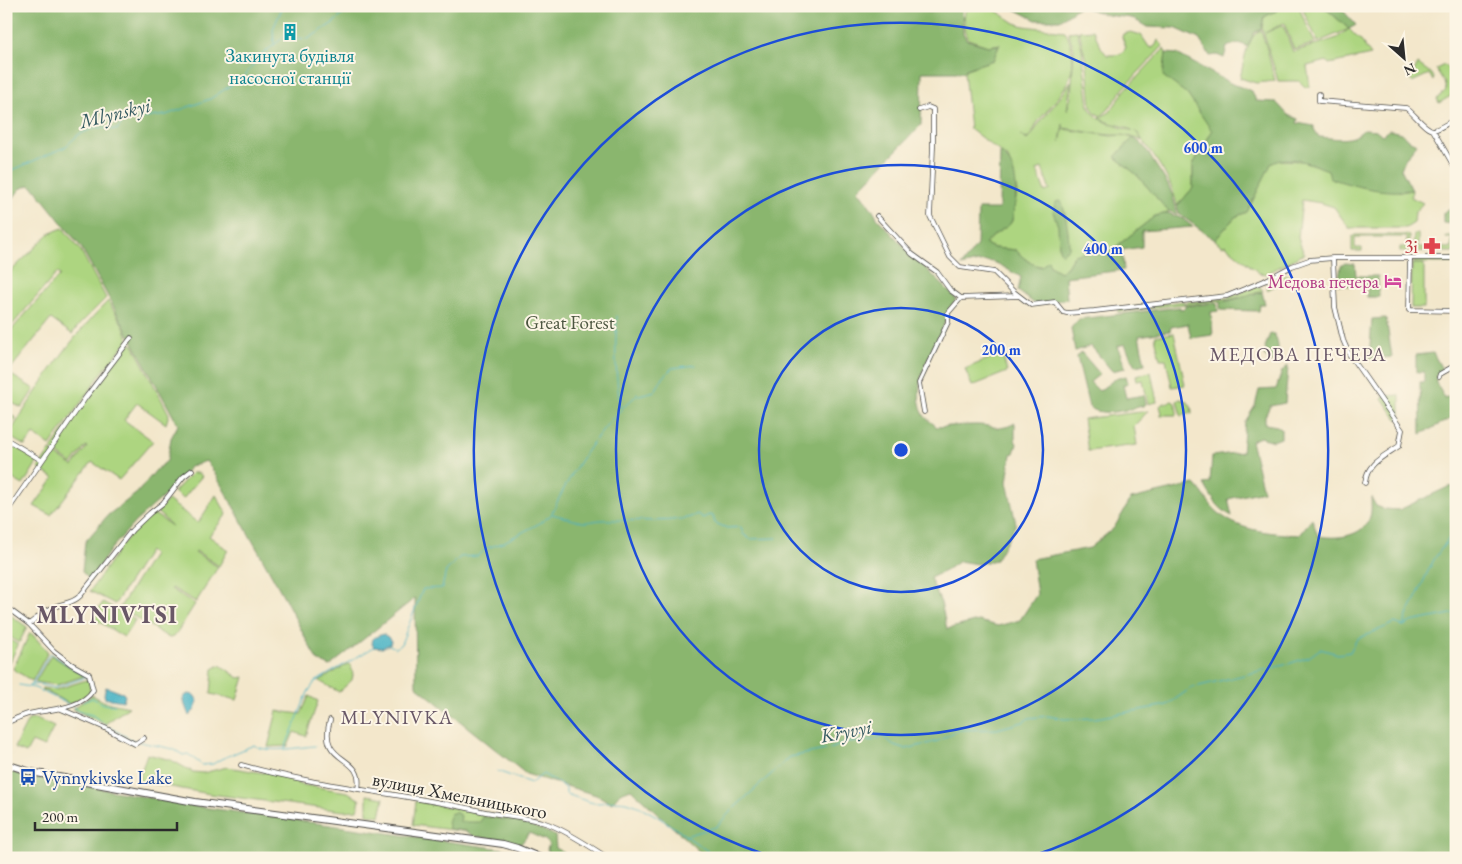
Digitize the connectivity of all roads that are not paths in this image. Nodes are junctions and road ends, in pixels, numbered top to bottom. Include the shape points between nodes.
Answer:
1 (1319, 94) dead end
2 (919, 110) dead end
3 (1456, 119) edge
4 (1433, 130) junction
5 (1456, 170) edge
6 (877, 216) dead end
7 (1333, 258) junction
8 (1410, 258) junction
9 (1456, 258) edge
10 (1018, 296) junction
11 (961, 298) junction
12 (1456, 311) edge
13 (131, 338) dead end
14 (1456, 365) edge
15 (1439, 377) dead end
16 (924, 412) dead end
17 (6, 439) edge
18 (41, 460) junction
19 (192, 470) dead end
20 (1364, 483) dead end
21 (6, 513) edge
22 (6, 607) edge
23 (29, 624) junction
24 (61, 709) junction
25 (330, 720) dead end
26 (6, 723) edge
27 (141, 740) dead end
28 (6, 764) edge
29 (241, 765) dead end
30 (358, 789) junction
31 (541, 858) edge
32 (608, 858) edge

1 - 4 street via 1319,101 1406,108
2 - 10 street via 933,109 930,216 950,257 960,267 994,272
3 - 4 street
4 - 5 street
6 - 11 street via 912,254 937,272 952,292
7 - 8 street
7 - 10 street via 1309,260 1292,266 1227,296 1067,313 1055,302 1030,305
7 - 20 street via 1335,307 1343,340 1349,354 1402,430 1399,446 1373,463
8 - 9 street
8 - 12 street via 1409,310
10 - 11 street
11 - 16 street via 948,313 948,322 919,383
13 - 18 street
14 - 15 street
17 - 18 street
18 - 21 street
19 - 23 street via 163,503 132,530 80,596 71,603 48,610
22 - 23 street
23 - 24 street via 48,646 88,674 93,687 91,694
24 - 26 street via 29,714
24 - 27 street via 131,742
25 - 30 street, вулиця Хмельницького via 327,731 330,746 358,772
28 - 31 main road via 31,772 195,802 503,844
29 - 30 street, вулиця Хмельницького via 318,784
30 - 32 street, вулиця Хмельницького via 531,819 554,827

